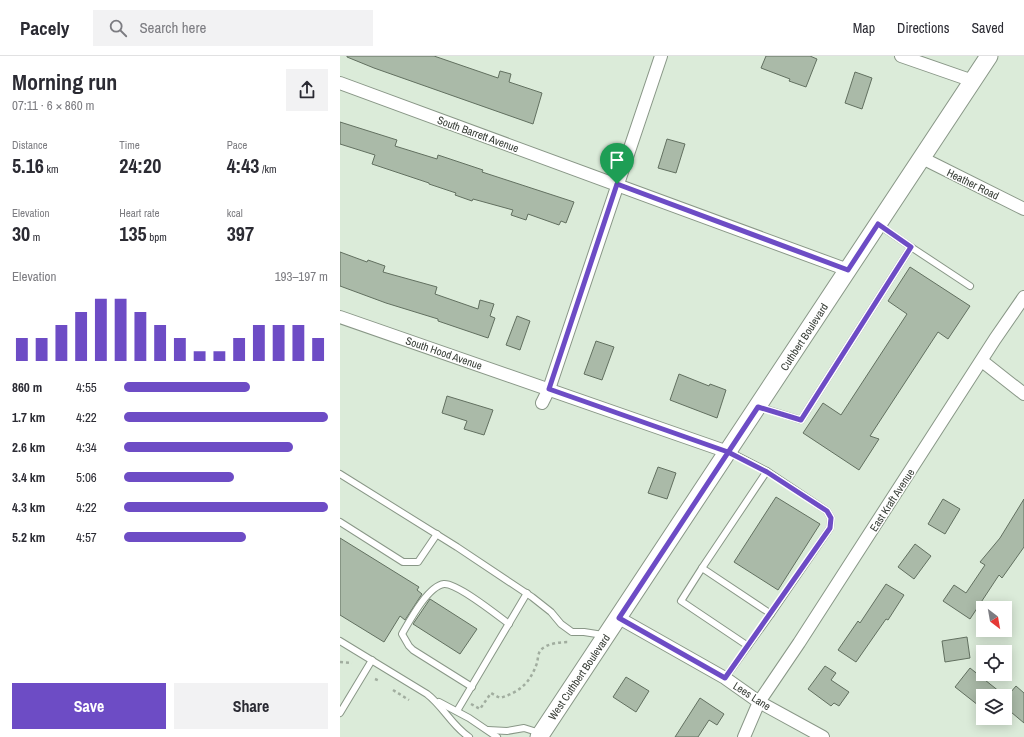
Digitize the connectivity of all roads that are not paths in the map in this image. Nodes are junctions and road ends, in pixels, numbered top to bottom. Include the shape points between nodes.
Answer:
1 (662, 56) edge
2 (901, 56) edge
3 (989, 56) edge
4 (973, 81) junction
5 (340, 83) edge
6 (922, 158) junction
7 (617, 184) junction
8 (1024, 209) edge
9 (878, 224) junction
10 (911, 247) junction
11 (848, 270) junction
12 (970, 286) dead end
13 (1024, 297) edge
14 (340, 317) edge
15 (982, 361) junction
16 (549, 389) junction
17 (1024, 394) edge
18 (542, 403) dead end
19 (758, 407) junction
20 (728, 452) junction
21 (767, 472) junction
22 (340, 475) edge
23 (340, 522) edge
24 (437, 534) junction
25 (702, 568) junction
26 (530, 595) junction
27 (771, 614) junction
28 (619, 618) junction
29 (509, 624) junction
30 (607, 636) junction
31 (340, 641) edge
32 (748, 646) junction
33 (372, 660) junction
34 (725, 678) junction
35 (472, 687) junction
36 (436, 700) junction
37 (759, 702) junction
38 (457, 711) junction
39 (340, 712) edge
40 (488, 730) junction
41 (540, 735) edge
42 (469, 737) edge
43 (497, 737) edge
44 (744, 737) edge
45 (823, 737) edge

1 - 7 street
2 - 4 street
3 - 4 main road, Cuthbert Boulevard
4 - 6 main road, Cuthbert Boulevard
5 - 7 street, South Barrett Avenue
6 - 8 street, Heather Road
6 - 9 main road, Cuthbert Boulevard
7 - 11 street, South Barrett Avenue
7 - 16 street
9 - 10 lane
9 - 11 main road, Cuthbert Boulevard
10 - 12 lane
10 - 19 lane via 801,420
11 - 19 main road, Cuthbert Boulevard
13 - 15 street, East Kraft Avenue
14 - 16 street, South Hood Avenue
15 - 17 street
15 - 37 street, East Kraft Avenue
16 - 18 street
16 - 20 street, South Hood Avenue
19 - 20 main road, Cuthbert Boulevard
20 - 21 lane
20 - 28 main road, Cuthbert Boulevard
21 - 25 lane
21 - 27 lane via 827,511 831,518 830,528
22 - 24 lane
23 - 24 lane via 404,562 418,562
24 - 26 lane
25 - 27 lane
25 - 32 lane via 681,601
26 - 29 lane
26 - 30 lane via 572,632
27 - 32 lane
28 - 30 main road, West Cuthbert Boulevard
28 - 34 street, Lees Lane
29 - 35 lane
29 - 35 lane via 471,596 453,585 446,584 437,586 429,594 402,634 409,646
30 - 41 main road, West Cuthbert Boulevard
31 - 33 lane
32 - 34 lane
33 - 36 lane
33 - 39 lane
34 - 37 street, Lees Lane
35 - 38 lane
36 - 38 lane
36 - 42 lane via 459,731
37 - 44 street, East Kraft Avenue
37 - 45 street, Lees Lane
38 - 40 lane
40 - 41 lane via 524,728
40 - 43 lane

